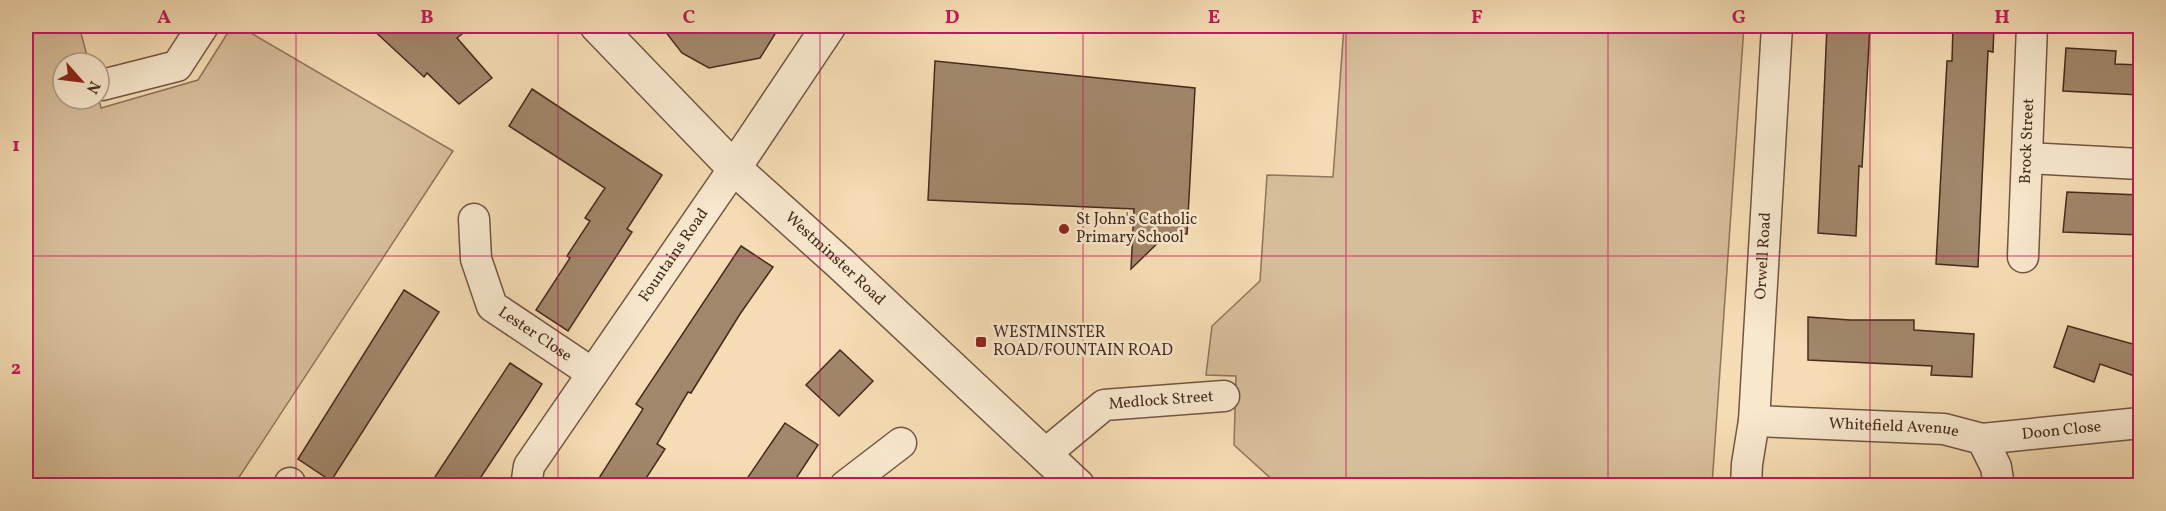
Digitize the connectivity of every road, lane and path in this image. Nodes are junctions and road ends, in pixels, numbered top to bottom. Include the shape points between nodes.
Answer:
1 (202, 26) edge
2 (597, 26) edge
3 (829, 26) edge
4 (1777, 26) edge
5 (2032, 26) edge
6 (111, 83) edge
7 (2027, 158) junction
8 (2140, 164) edge
9 (734, 168) junction
10 (474, 219) dead end
11 (2023, 257) dead end
12 (592, 373) junction
13 (1224, 396) dead end
14 (1754, 421) junction
15 (2140, 423) edge
16 (1982, 439) junction
17 (901, 443) dead end
18 (1045, 454) junction
19 (526, 486) edge
20 (845, 486) edge
21 (1078, 486) edge
22 (1746, 486) edge
23 (1999, 486) edge

1 - 6 street via 177,66
2 - 9 street, Westminster Road
3 - 9 street, Fountains Road
4 - 14 street, Orwell Road
5 - 7 street, Brock Street
7 - 8 street
7 - 11 street, Brock Street
9 - 12 street, Fountains Road
9 - 18 street, Westminster Road
10 - 12 street, Lester Close via 476,259 492,306
12 - 19 street, Fountains Road via 529,466
13 - 18 street, Medlock Street via 1104,405
14 - 16 street, Whitefield Avenue via 1944,429
14 - 22 street, Orwell Road
15 - 16 street, Doon Close
16 - 23 street via 1996,466
17 - 20 street
18 - 21 street, Westminster Road

